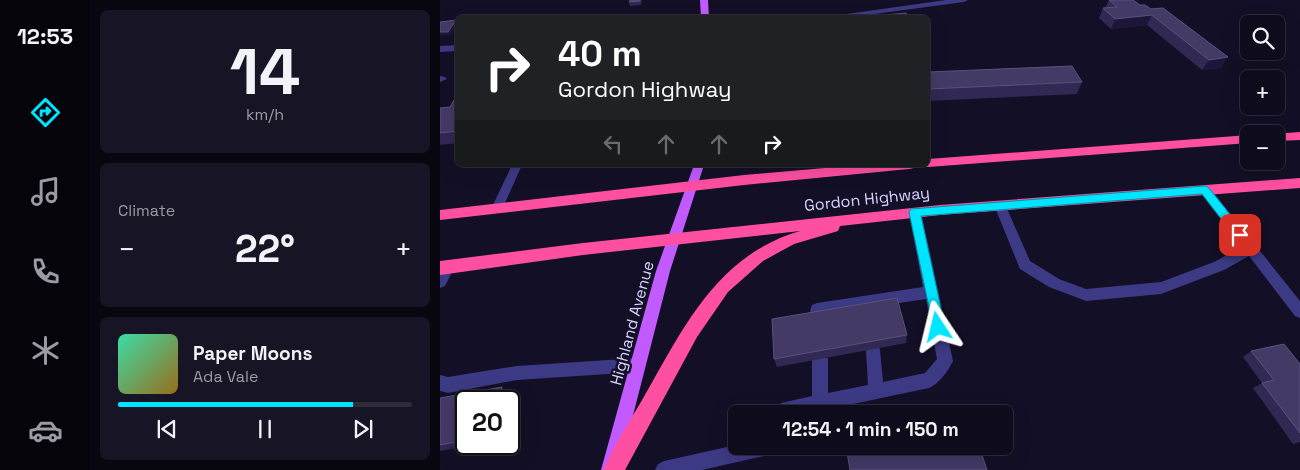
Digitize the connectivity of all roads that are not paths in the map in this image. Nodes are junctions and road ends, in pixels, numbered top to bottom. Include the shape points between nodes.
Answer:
1 (704, 0) edge
2 (709, 0) edge
3 (964, 0) edge
4 (925, 2) edge
5 (705, 15) edge
6 (841, 15) edge
7 (455, 48) edge
8 (440, 49) edge
9 (1300, 136) edge
10 (1285, 137) edge
11 (1240, 140) edge
12 (930, 163) edge
13 (516, 167) edge
14 (698, 167) edge
15 (888, 167) edge
16 (1300, 183) edge
17 (692, 186) junction
18 (1205, 190) junction
19 (1000, 205) junction
20 (497, 209) junction
21 (914, 212) junction
22 (440, 215) edge
23 (868, 217) junction
24 (675, 238) junction
25 (1252, 250) junction
26 (444, 267) edge
27 (440, 282) edge
28 (932, 292) junction
29 (1300, 312) edge
30 (818, 320) edge
31 (873, 350) edge
32 (820, 359) edge
33 (638, 366) junction
34 (440, 383) edge
35 (876, 391) junction
36 (820, 403) junction
37 (809, 405) edge
38 (729, 455) edge
39 (610, 470) edge
40 (614, 470) edge
41 (664, 470) edge

1 - 2 street
1 - 5 main road
3 - 4 street
4 - 6 street
7 - 8 street
9 - 10 highway
11 - 12 highway, Gordon Highway
13 - 20 street
14 - 17 main road, Highland Avenue
15 - 17 highway, Gordon Highway
16 - 18 highway, Gordon Highway
17 - 20 highway, Gordon Highway
17 - 24 main road, Highland Avenue
18 - 19 highway, Gordon Highway
18 - 25 street
19 - 21 highway, Gordon Highway
19 - 25 street via 1025,265 1054,283 1086,296 1161,288
20 - 22 highway, Gordon Highway
21 - 23 highway, Gordon Highway
21 - 28 street
23 - 24 highway, Gordon Highway
23 - 40 highway via 789,240 757,258 722,287 691,331
24 - 26 highway, Gordon Highway
24 - 33 main road, Highland Avenue
25 - 29 street
26 - 27 street
28 - 30 street via 869,307 817,309
28 - 35 street via 945,361 929,380
31 - 35 street
32 - 36 street
33 - 34 street via 517,373 448,385
33 - 39 main road, Highland Avenue
35 - 36 street
36 - 37 street
38 - 41 street

